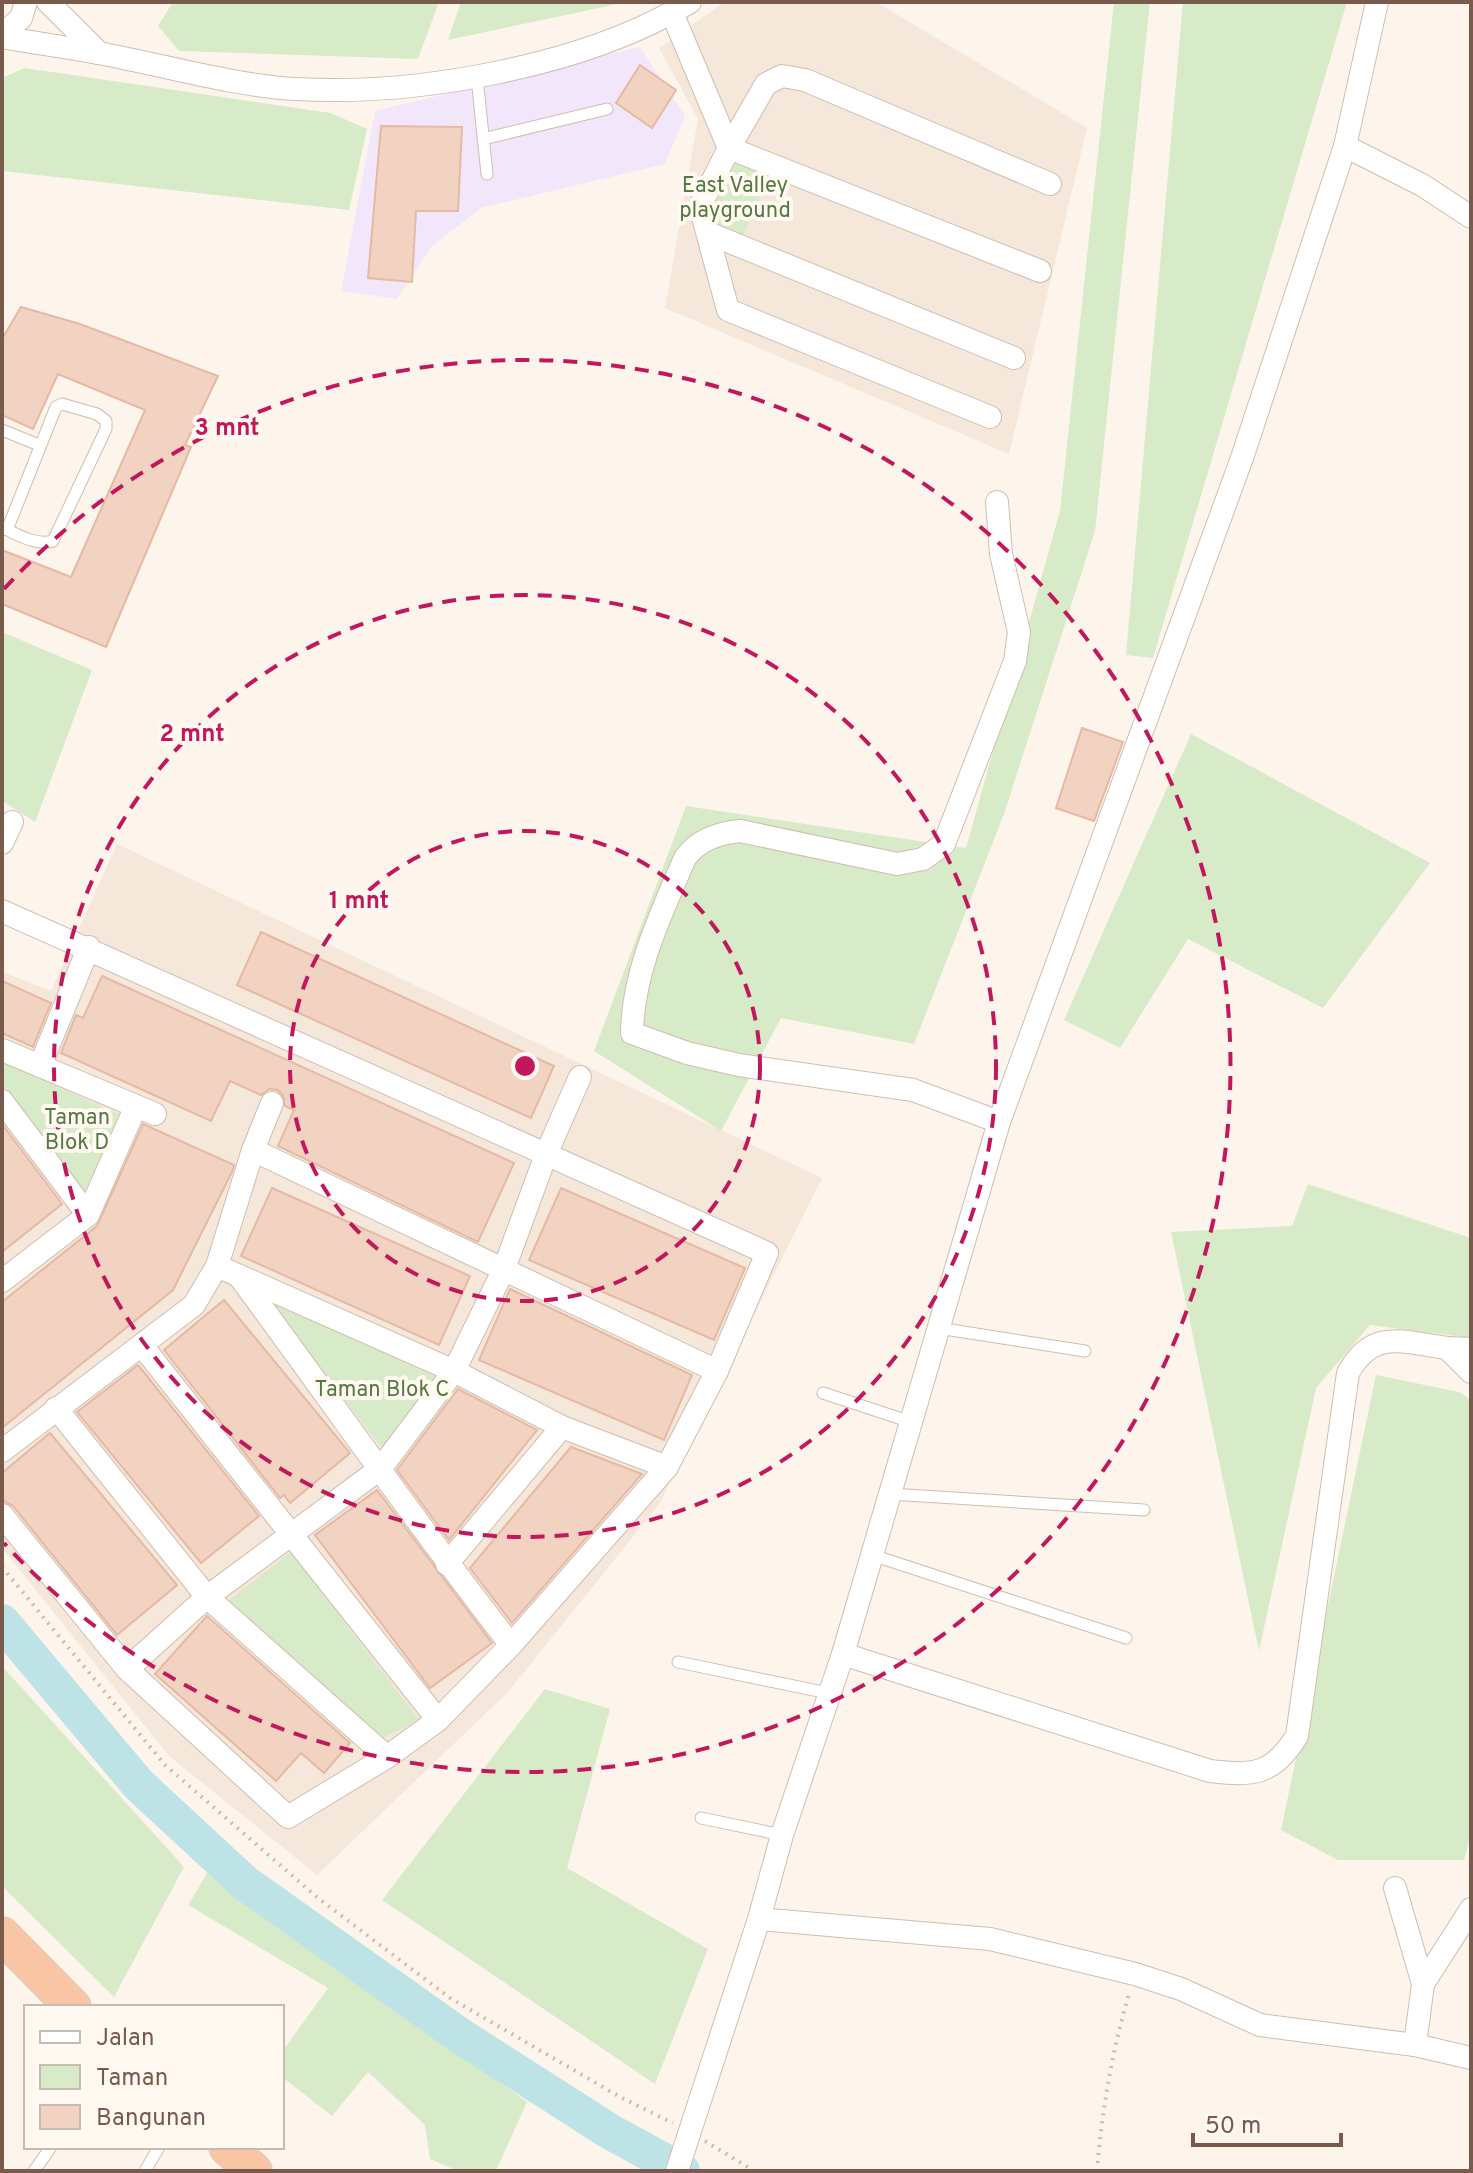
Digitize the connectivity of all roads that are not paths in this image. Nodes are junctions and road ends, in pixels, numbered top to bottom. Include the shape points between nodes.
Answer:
1 (26, 2) edge
2 (48, 2) edge
3 (1377, 2) edge
4 (681, 8) edge
5 (2, 36) edge
6 (99, 53) junction
7 (477, 78) junction
8 (607, 109) dead end
9 (483, 139) junction
10 (1345, 146) junction
11 (729, 148) junction
12 (487, 174) dead end
13 (1050, 184) dead end
14 (1471, 217) edge
15 (708, 233) junction
16 (1040, 271) dead end
17 (1014, 358) dead end
18 (990, 417) dead end
19 (2, 430) edge
20 (39, 445) junction
21 (997, 502) dead end
22 (4, 528) edge
23 (12, 822) dead end
24 (2, 843) edge
25 (2, 911) edge
26 (89, 947) junction
27 (2, 1050) edge
28 (40, 1066) junction
29 (580, 1077) dead end
30 (2, 1101) edge
31 (272, 1103) dead end
32 (999, 1122) junction
33 (253, 1150) junction
34 (547, 1152) junction
35 (88, 1215) junction
36 (504, 1269) junction
37 (227, 1270) junction
38 (2, 1281) edge
39 (938, 1328) junction
40 (143, 1347) junction
41 (1447, 1348) junction
42 (1471, 1349) edge
43 (1085, 1351) dead end
44 (454, 1371) junction
45 (717, 1371) junction
46 (1471, 1372) edge
47 (823, 1393) dead end
48 (56, 1408) junction
49 (911, 1422) junction
50 (562, 1427) junction
51 (2, 1451) edge
52 (667, 1467) junction
53 (381, 1468) junction
54 (890, 1494) junction
55 (1144, 1510) dead end
56 (2, 1515) edge
57 (292, 1533) junction
58 (872, 1555) junction
59 (447, 1564) junction
60 (207, 1597) junction
61 (1126, 1638) dead end
62 (511, 1645) junction
63 (843, 1654) junction
64 (678, 1662) dead end
65 (127, 1669) junction
66 (828, 1693) junction
67 (438, 1720) junction
68 (387, 1757) junction
69 (701, 1818) dead end
70 (782, 1835) junction
71 (1395, 1888) dead end
72 (1471, 1909) edge
73 (759, 1919) junction
74 (2, 1935) edge
75 (1407, 1935) junction
76 (1450, 1940) junction
77 (1423, 1984) junction
78 (71, 2005) edge
79 (1415, 2045) junction
80 (1471, 2058) edge
81 (50, 2149) edge
82 (158, 2149) edge
83 (684, 2151) edge
84 (34, 2171) edge
85 (145, 2171) edge

1 - 5 street via 21,18
2 - 6 street
3 - 10 street
4 - 7 street via 582,49
4 - 11 street
5 - 6 street
6 - 7 street via 296,89
7 - 9 lane
8 - 9 lane
9 - 12 lane
10 - 14 street
10 - 32 street via 1237,472
11 - 13 street via 766,84 782,76 805,80
11 - 15 street via 700,206
11 - 16 street
15 - 17 street
15 - 18 street via 728,310
19 - 20 lane
20 - 22 lane
20 - 22 lane via 62,404 106,421 53,541 34,542
21 - 32 street via 1007,590 1019,632 1015,661 944,844 923,859 897,864 740,831 693,847 643,963 632,1033 739,1065 913,1090
23 - 24 street
25 - 26 street
26 - 28 street
26 - 34 street
27 - 28 street
28 - 35 street via 146,1110
29 - 34 street
30 - 35 street
31 - 33 street
32 - 39 street
33 - 36 street
33 - 37 street
34 - 36 street
34 - 45 street via 767,1253
35 - 38 street
36 - 44 street
36 - 45 street
37 - 40 street
37 - 44 street
37 - 53 street
39 - 43 lane
39 - 49 street
40 - 48 street
40 - 57 street
41 - 42 street
41 - 46 street
41 - 63 street via 1381,1343 1359,1353 1348,1373 1297,1736 1275,1766 1259,1772 1210,1771
44 - 50 street
44 - 53 street
45 - 52 street
47 - 49 lane
48 - 51 street
48 - 60 street
49 - 54 street
50 - 52 street
50 - 59 street
52 - 62 street
53 - 57 street
53 - 59 street
54 - 55 lane
54 - 58 street
56 - 65 street
57 - 60 street
57 - 67 street
58 - 61 lane
58 - 63 street
59 - 62 street
60 - 65 street
60 - 68 street
62 - 67 street
63 - 66 street
64 - 66 lane
65 - 68 street via 288,1817
66 - 70 street
67 - 68 street
69 - 70 lane
70 - 73 street
71 - 75 street
72 - 76 street
73 - 79 street via 990,1939 1135,1974 1260,2025
73 - 83 street
74 - 78 highway
75 - 76 street
75 - 77 street
76 - 77 street
77 - 79 street
79 - 80 street
81 - 84 lane
82 - 85 lane

